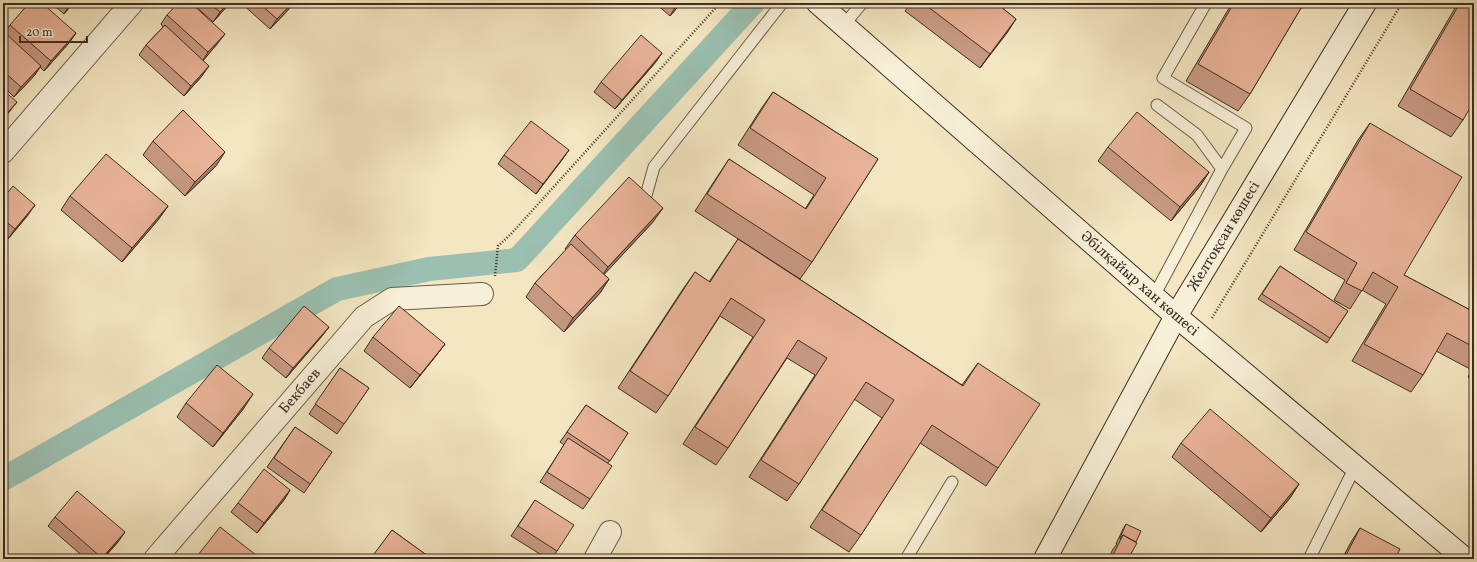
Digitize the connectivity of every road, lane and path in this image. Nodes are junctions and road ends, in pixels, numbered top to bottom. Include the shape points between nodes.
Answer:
1 (132, 3) edge
2 (720, 3) edge
3 (782, 3) edge
4 (818, 3) edge
5 (862, 3) edge
6 (1206, 3) edge
7 (1365, 3) edge
8 (1402, 3) edge
9 (844, 25) junction
10 (1157, 105) dead end
11 (3, 152) edge
12 (1222, 169) junction
13 (645, 199) edge
14 (488, 287) joint
15 (1154, 296) junction
16 (1176, 316) junction
17 (1201, 336) junction
18 (1355, 467) junction
19 (952, 482) dead end
20 (610, 532) dead end
21 (154, 559) edge
22 (595, 559) edge
23 (906, 559) edge
24 (1045, 559) edge
25 (1309, 559) edge
26 (1465, 559) edge

1 - 11 street
2 - 14 path via 498,246
3 - 13 lane via 654,167
4 - 9 street, Әбілқайыр хан көшесі
5 - 9 lane
6 - 12 lane via 1163,78 1246,128
7 - 16 street, Желтоқсан көшесі
8 - 17 path
9 - 15 street, Әбілқайыр хан көшесі
10 - 12 lane via 1197,135
12 - 15 lane
14 - 21 street, Бекбаев via 392,299 364,317
15 - 16 street, Әбілқайыр хан көшесі
16 - 17 street, Әбілқайыр хан көшесі
16 - 24 street, Желтоқсан көшесі
17 - 18 street, Әбілқайыр хан көшесі
18 - 25 lane
18 - 26 street, Әбілқайыр хан көшесі
19 - 23 lane
20 - 22 street

